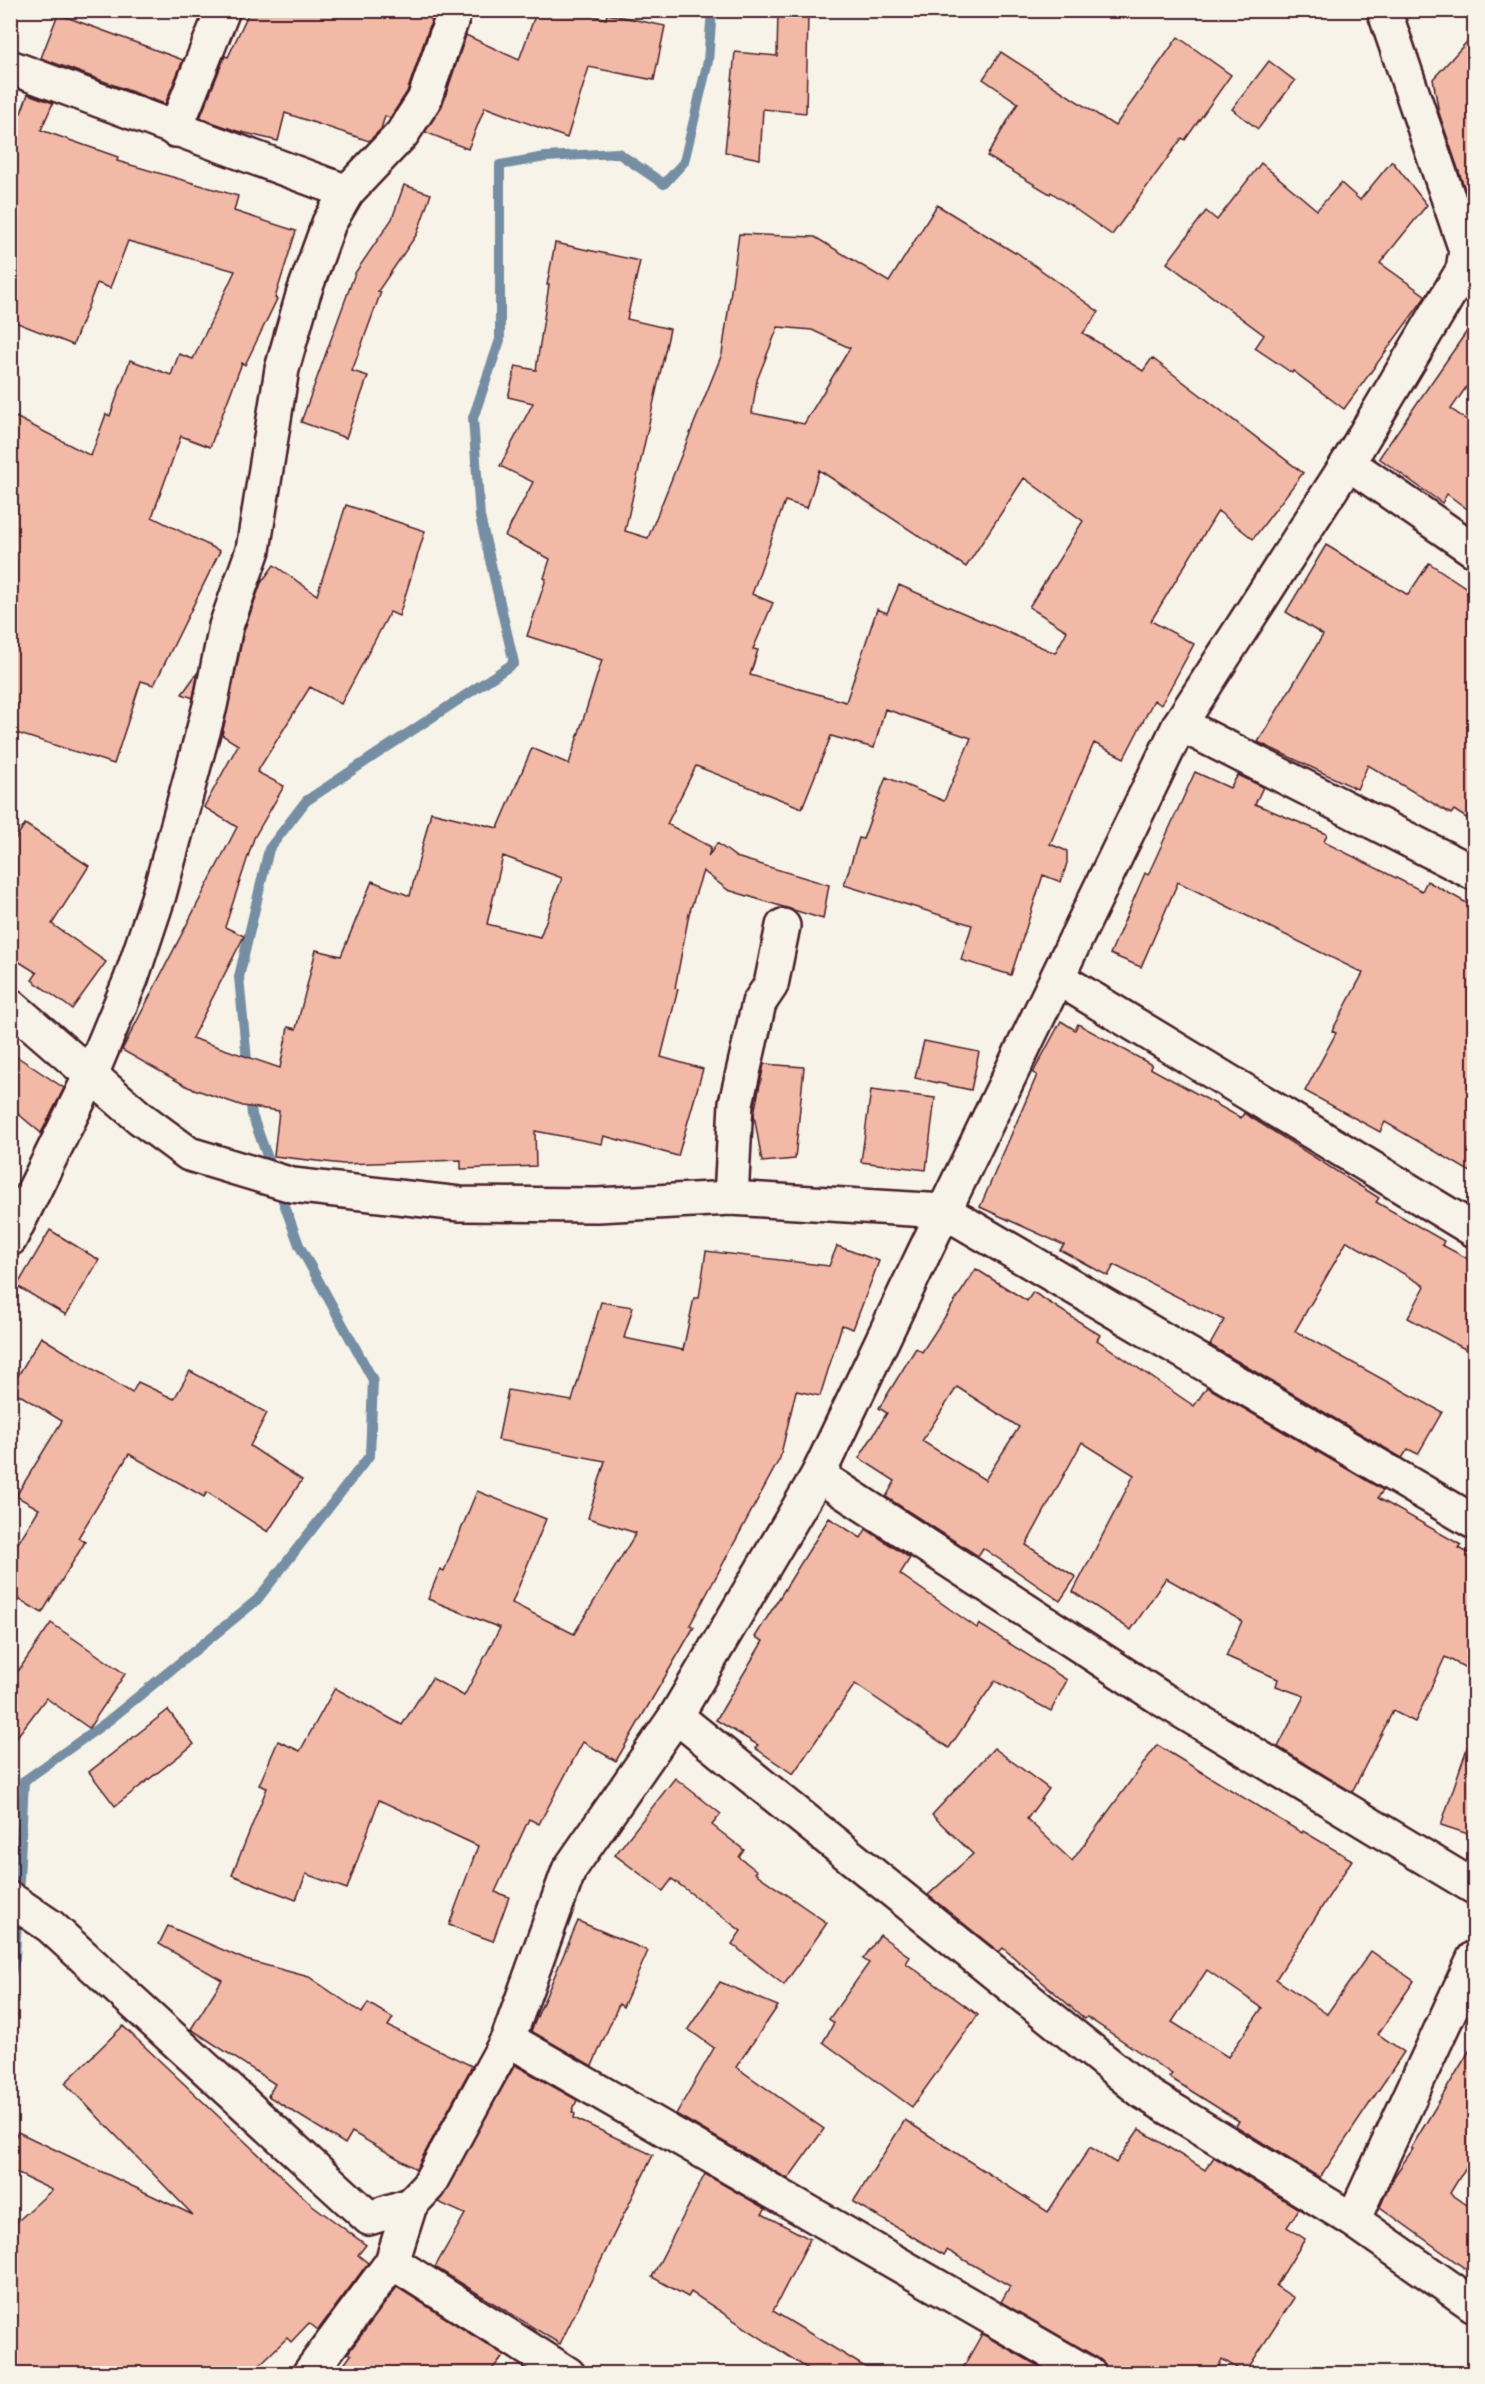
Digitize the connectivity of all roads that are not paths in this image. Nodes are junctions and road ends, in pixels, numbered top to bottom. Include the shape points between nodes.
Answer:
1 (223, 10) edge
2 (455, 10) edge
3 (1384, 10) edge
4 (10, 67) edge
5 (175, 130) junction
6 (347, 192) junction
7 (1469, 260) edge
8 (1348, 463) junction
9 (1474, 550) edge
10 (1180, 724) junction
11 (1474, 873) edge
12 (783, 926) dead end
13 (1058, 978) junction
14 (10, 1005) edge
15 (91, 1075) junction
16 (730, 1198) junction
17 (944, 1211) junction
18 (1474, 1230) edge
19 (10, 1239) edge
20 (818, 1475) junction
21 (1474, 1522) edge
22 (676, 1716) junction
23 (1474, 1887) edge
24 (10, 1899) edge
25 (1474, 1958) edge
26 (507, 2039) junction
27 (410, 2205) junction
28 (1353, 2220) junction
29 (392, 2262) junction
30 (1474, 2305) edge
31 (309, 2373) edge
32 (568, 2373) edge
33 (1089, 2373) edge

1 - 5 street
2 - 6 street via 424,100 402,134
3 - 7 street
4 - 5 street
5 - 6 street
6 - 15 street via 329,223 282,369 253,550 226,626 210,706 159,895 131,980
7 - 8 street
8 - 9 street
8 - 10 street
10 - 11 street
10 - 13 street
12 - 16 street via 771,985 759,1003 736,1103
13 - 17 street
13 - 18 street
14 - 15 street
15 - 16 street via 189,1154 292,1185 460,1204 597,1204
15 - 19 street
16 - 17 street
17 - 20 street
17 - 21 street
20 - 22 street
20 - 23 street via 1162,1699
22 - 26 street via 570,1870
22 - 28 street via 1143,2092
24 - 27 street via 50,1926 369,2218
25 - 28 street
26 - 27 street via 428,2186
26 - 33 street
27 - 29 street
28 - 30 street
29 - 31 street
29 - 32 street

